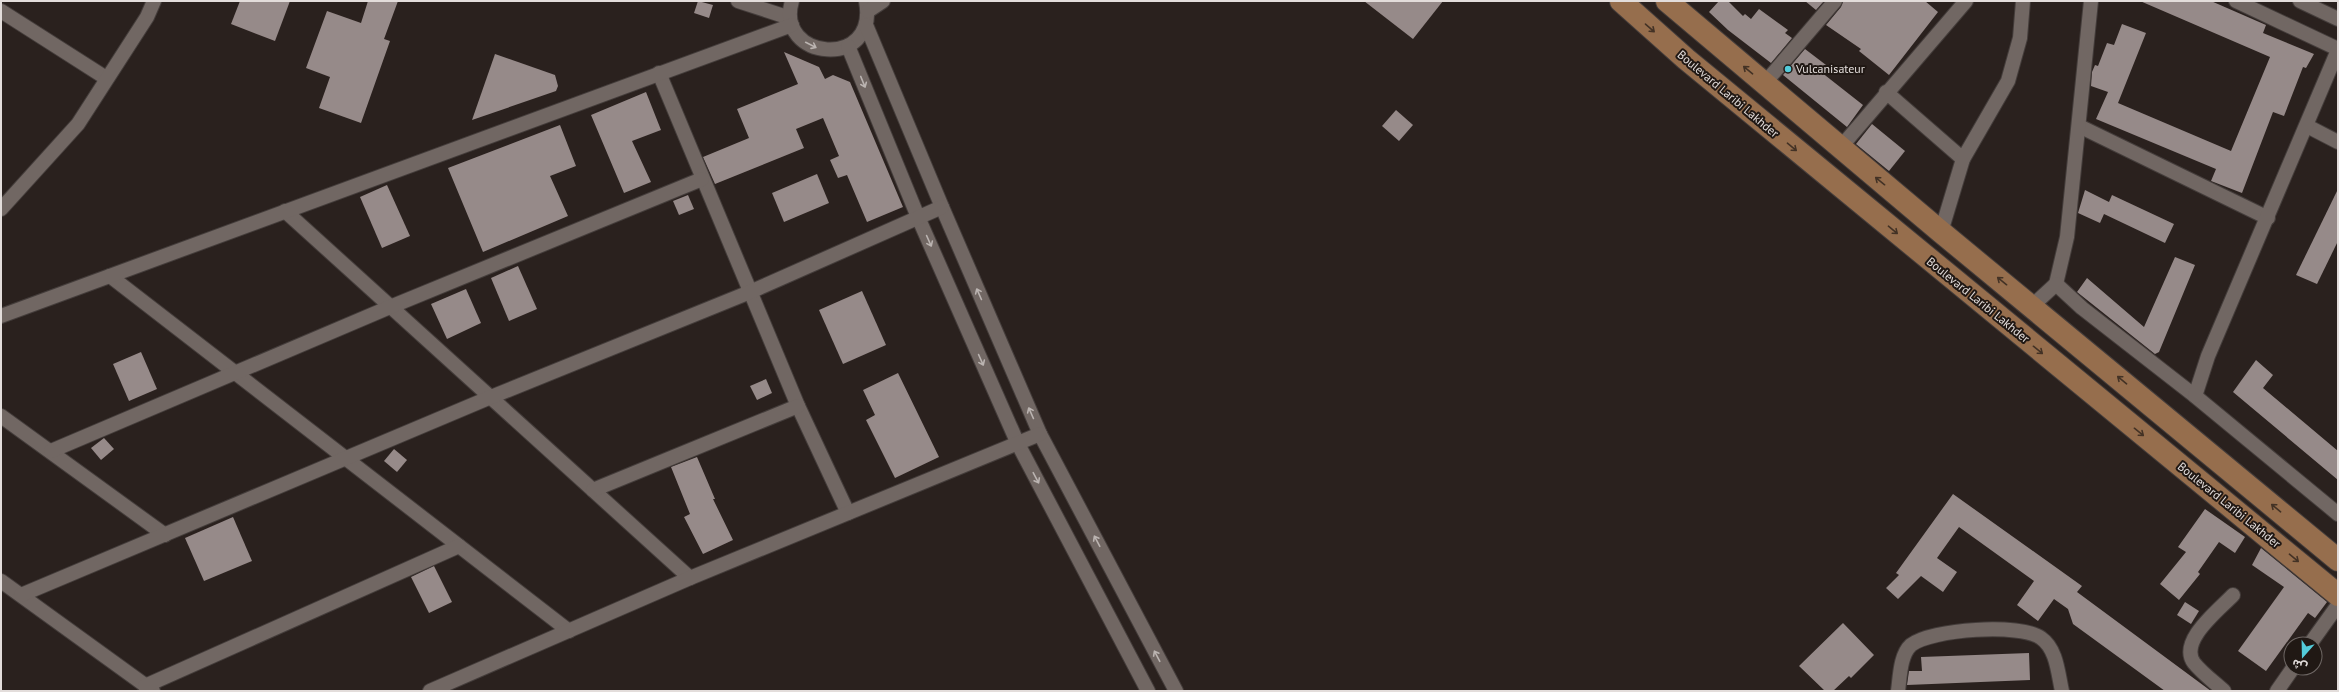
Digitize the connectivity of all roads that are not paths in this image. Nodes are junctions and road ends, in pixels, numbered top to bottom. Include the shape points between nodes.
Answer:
1 (154, 1) edge
2 (738, 1) edge
3 (792, 1) edge
4 (883, 1) edge
5 (1621, 1) edge
6 (1835, 1) edge
7 (1966, 1) edge
8 (2023, 1) edge
9 (2091, 1) edge
10 (2236, 1) edge
11 (2300, 1) edge
12 (1672, 3) edge
13 (867, 6) edge
14 (1, 11) edge
15 (2338, 19) edge
16 (791, 22) junction
17 (866, 25) junction
18 (848, 46) junction
19 (2338, 50) edge
20 (659, 73) junction
21 (106, 78) junction
22 (1764, 84) junction
23 (1886, 92) junction
24 (2079, 126) junction
25 (2307, 126) junction
26 (2338, 142) edge
27 (1840, 148) junction
28 (1963, 159) junction
29 (702, 179) junction
30 (2, 206) edge
31 (942, 208) junction
32 (284, 211) junction
33 (918, 217) junction
34 (2268, 218) junction
35 (1941, 232) junction
36 (110, 276) junction
37 (2056, 284) junction
38 (750, 292) junction
39 (2032, 306) junction
40 (390, 307) junction
41 (1, 316) edge
42 (237, 373) junction
43 (2195, 396) junction
44 (491, 398) junction
45 (798, 406) junction
46 (1, 416) edge
47 (1040, 434) junction
48 (1018, 444) junction
49 (51, 451) junction
50 (346, 459) junction
51 (593, 490) junction
52 (848, 513) junction
53 (2338, 514) edge
54 (165, 535) junction
55 (459, 546) junction
56 (2338, 560) edge
57 (690, 578) junction
58 (1, 581) edge
59 (21, 595) junction
60 (2233, 595) dead end
61 (2338, 595) edge
62 (2338, 605) edge
63 (569, 631) junction
64 (2316, 636) edge
65 (2287, 676) edge
66 (149, 688) edge
67 (430, 691) edge
68 (1148, 691) edge
69 (1176, 691) edge
70 (1898, 691) edge
71 (2062, 691) edge
72 (2224, 691) edge
73 (2277, 691) edge

1 - 21 street via 147,17
2 - 16 street
3 - 16 street
4 - 13 street
5 -> 61 main road, Boulevard Laribi Lakhder via 1704,74
6 - 22 street
7 - 23 street
8 - 28 street via 2020,38 2008,81
9 - 24 street
10 - 19 street
11 - 15 street
22 -> 12 main road
13 - 17 street
14 - 21 street
16 -> 18 street via 806,43 816,48 838,50
16 - 20 street
17 - 18 street via 862,33
17 - 31 street
18 -> 33 street
19 - 25 street
20 - 29 street
20 - 32 street
21 - 30 street via 66,138
22 - 27 main road
23 - 27 street
23 - 28 street
24 - 34 street
24 - 37 street via 2068,237
25 - 26 street
25 - 34 street
35 -> 27 main road
28 - 35 street
29 - 38 street
29 - 40 street
31 - 33 street
47 -> 31 street
32 - 36 street
32 - 40 street
33 - 38 street
33 -> 48 street
34 - 43 street via 2208,356
39 -> 35 main road
36 - 41 street
36 - 42 street
37 - 39 street
37 - 43 street via 2082,308
38 - 44 street
38 - 45 street
56 -> 39 main road
40 - 42 street
40 - 44 street
42 - 49 street
42 - 50 street
43 - 53 street
44 - 50 street
44 - 51 street
45 - 51 street
45 - 52 street
46 - 49 street
47 - 48 street
69 -> 47 street
48 - 52 street
48 -> 68 street
49 - 54 street
50 - 54 street
50 - 55 street
51 - 57 street
52 - 57 street
54 - 59 street
55 - 63 street
55 - 66 street
57 - 63 street
58 - 59 street
59 - 66 street
60 - 72 street via 2194,637 2190,650 2194,662
62 - 64 street
63 - 67 street
65 - 73 street
70 - 71 street via 1902,661 1911,645 1931,636 1988,629 2030,632 2043,639 2054,655

